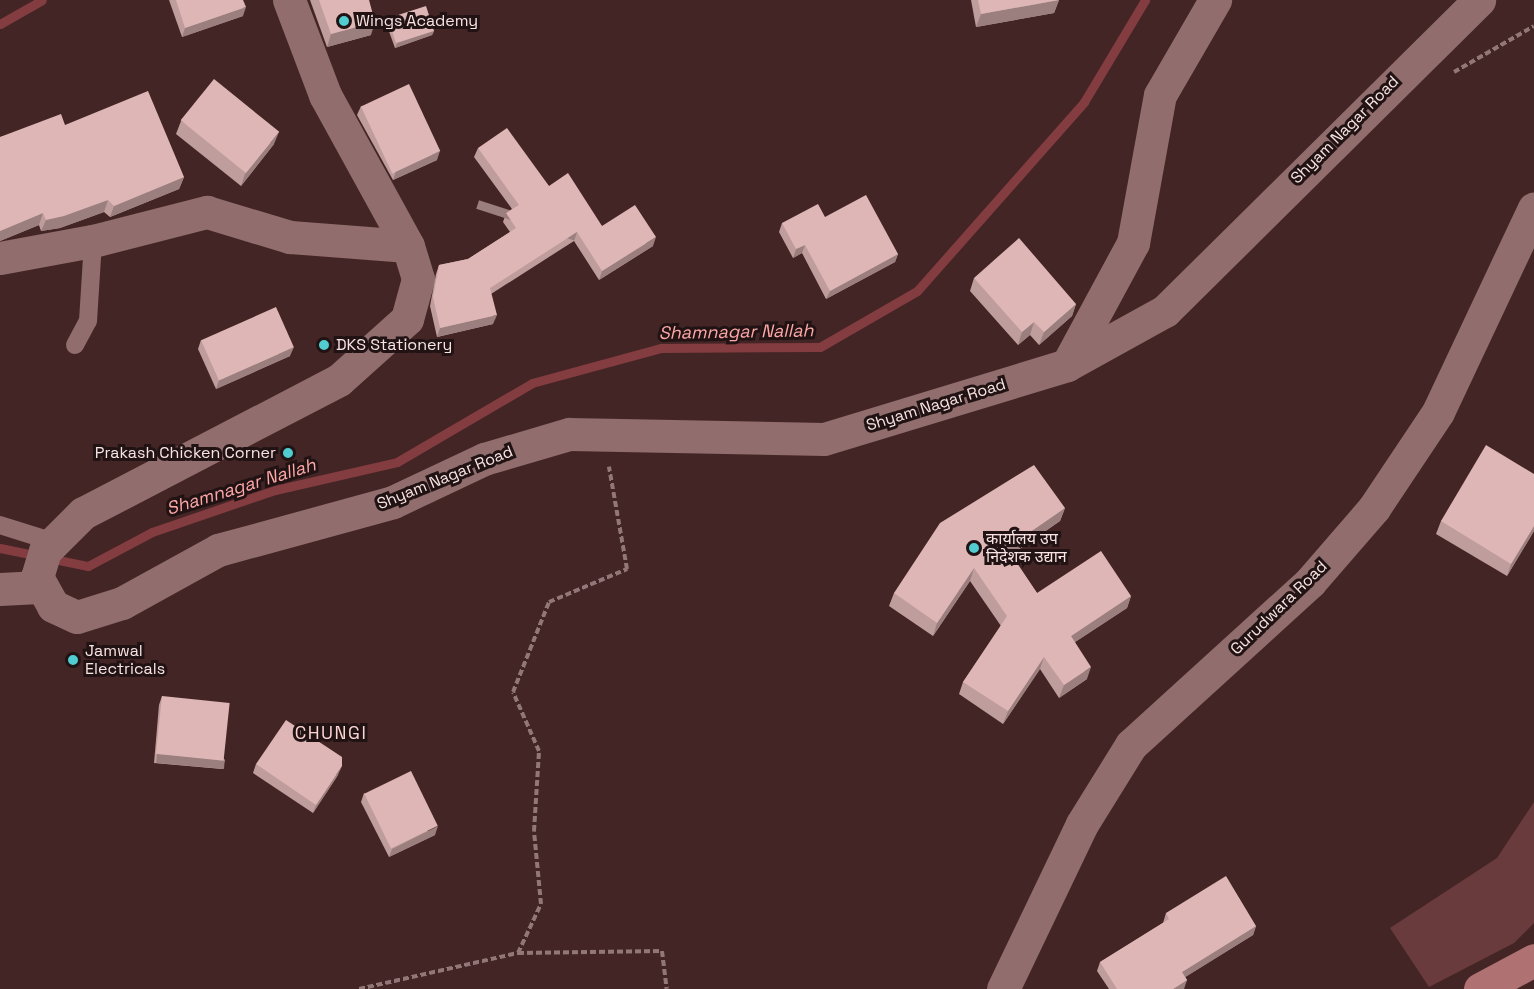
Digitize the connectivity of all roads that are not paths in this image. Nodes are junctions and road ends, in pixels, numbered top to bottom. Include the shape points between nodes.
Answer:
1 (289, 0) edge
2 (1215, 0) edge
3 (1479, 0) edge
4 (1534, 208) edge
5 (93, 242) junction
6 (408, 246) junction
7 (0, 258) edge
8 (75, 345) dead end
9 (1067, 365) junction
10 (0, 525) edge
11 (44, 564) junction
12 (0, 589) edge
13 (1534, 960) edge
14 (1003, 989) edge
15 (1480, 989) edge

1 - 6 street via 325,95
2 - 9 street via 1160,95 1133,243
3 - 9 street, Shyam Nagar Road via 1165,311
4 - 14 street, Gurudwara Road via 1438,412 1374,508 1310,582 1131,746 1082,824
5 - 6 street via 207,212 290,237
5 - 7 street
5 - 8 lane via 88,321
6 - 11 street via 418,279 407,319 339,380 83,513
9 - 11 street, Shyam Nagar Road via 824,439 569,434 484,459 393,502 218,549 123,603 77,617 53,606
10 - 11 lane
11 - 12 street
13 - 15 main road

